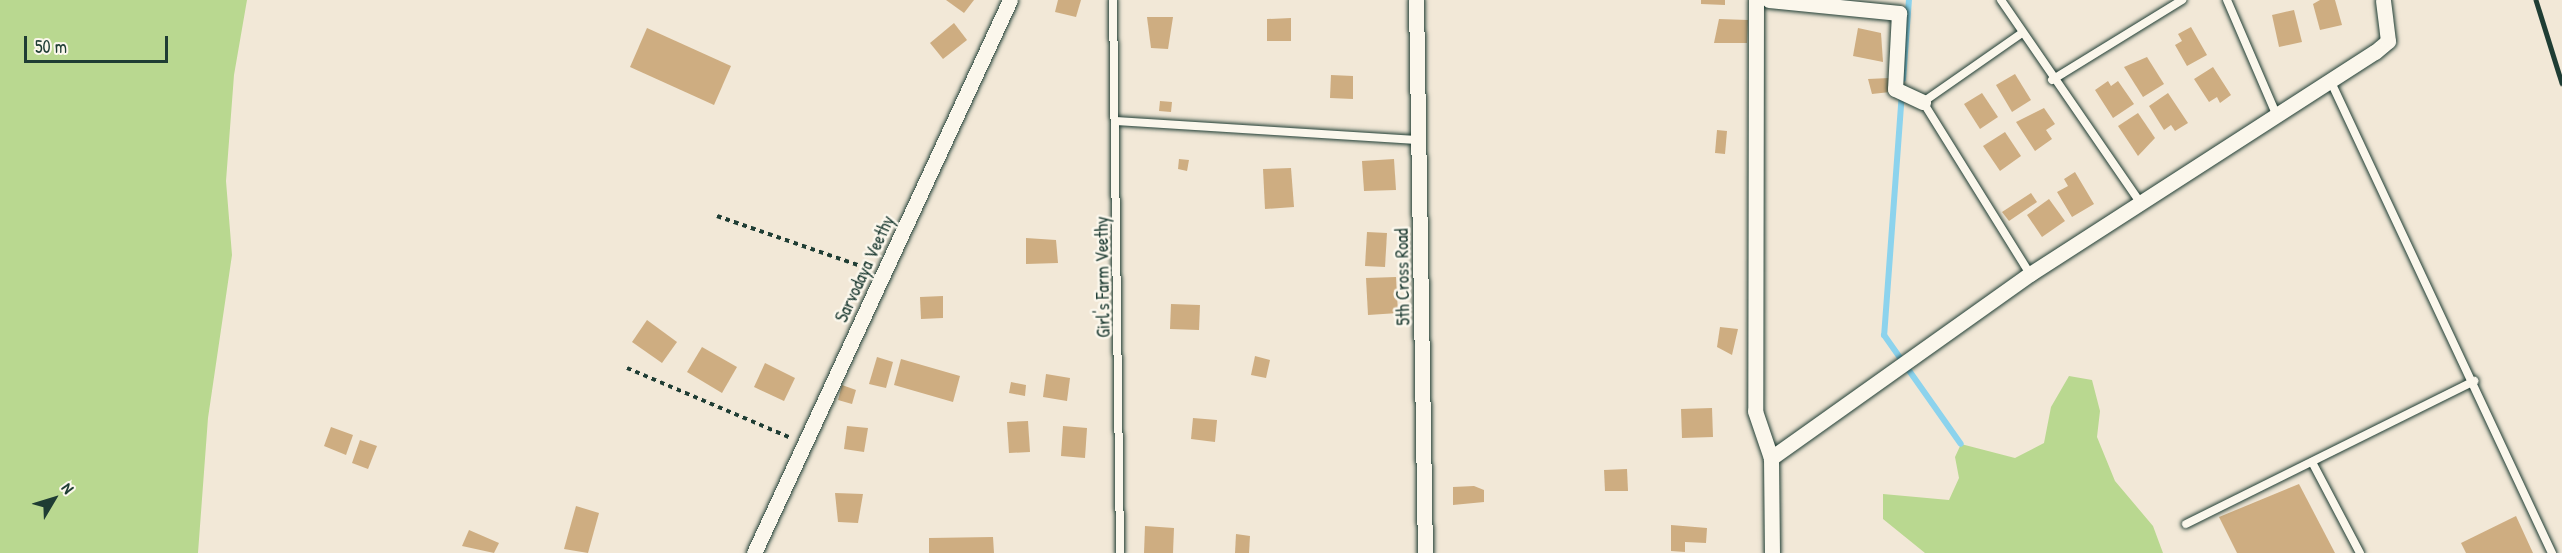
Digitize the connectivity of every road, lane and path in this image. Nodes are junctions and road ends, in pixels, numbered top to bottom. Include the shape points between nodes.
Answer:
1 (1010, 0) edge
2 (1113, 0) edge
3 (1416, 0) edge
4 (1756, 0) edge
5 (1769, 0) edge
6 (2001, 0) edge
7 (2182, 0) edge
8 (2227, 0) edge
9 (2383, 0) edge
10 (2022, 33) junction
11 (2052, 80) junction
12 (2330, 80) junction
13 (1923, 102) junction
14 (2276, 114) junction
15 (1116, 121) junction
16 (1420, 140) junction
17 (2141, 204) junction
18 (717, 216) dead end
19 (884, 274) junction
20 (2030, 274) junction
21 (627, 369) dead end
22 (2474, 381) junction
23 (805, 444) junction
24 (1771, 458) junction
25 (2312, 462) junction
26 (2186, 524) dead end
27 (754, 553) edge
28 (1120, 553) edge
29 (1425, 553) edge
30 (1772, 553) edge
31 (2360, 553) edge
32 (2552, 553) edge

1 - 19 street, Sarvodaya Veethy
2 - 15 lane, Girl's Farm Veethy
3 - 16 street, 5th Cross Road
4 - 24 street via 1755,411
5 - 13 street via 1899,13 1895,89
6 - 10 lane
7 - 11 lane
8 - 14 lane
9 - 12 street via 2388,41
10 - 11 lane
10 - 13 lane
11 - 17 lane
12 - 14 street
12 - 22 lane
13 - 20 lane
14 - 17 street
15 - 16 lane
15 - 28 lane, Girl's Farm Veethy
16 - 29 street, 5th Cross Road
17 - 20 street
18 - 19 path
19 - 23 street, Sarvodaya Veethy
20 - 24 street
21 - 23 path
22 - 25 lane
22 - 32 lane
23 - 27 street, Sarvodaya Veethy
24 - 30 street
25 - 26 lane
25 - 31 lane

